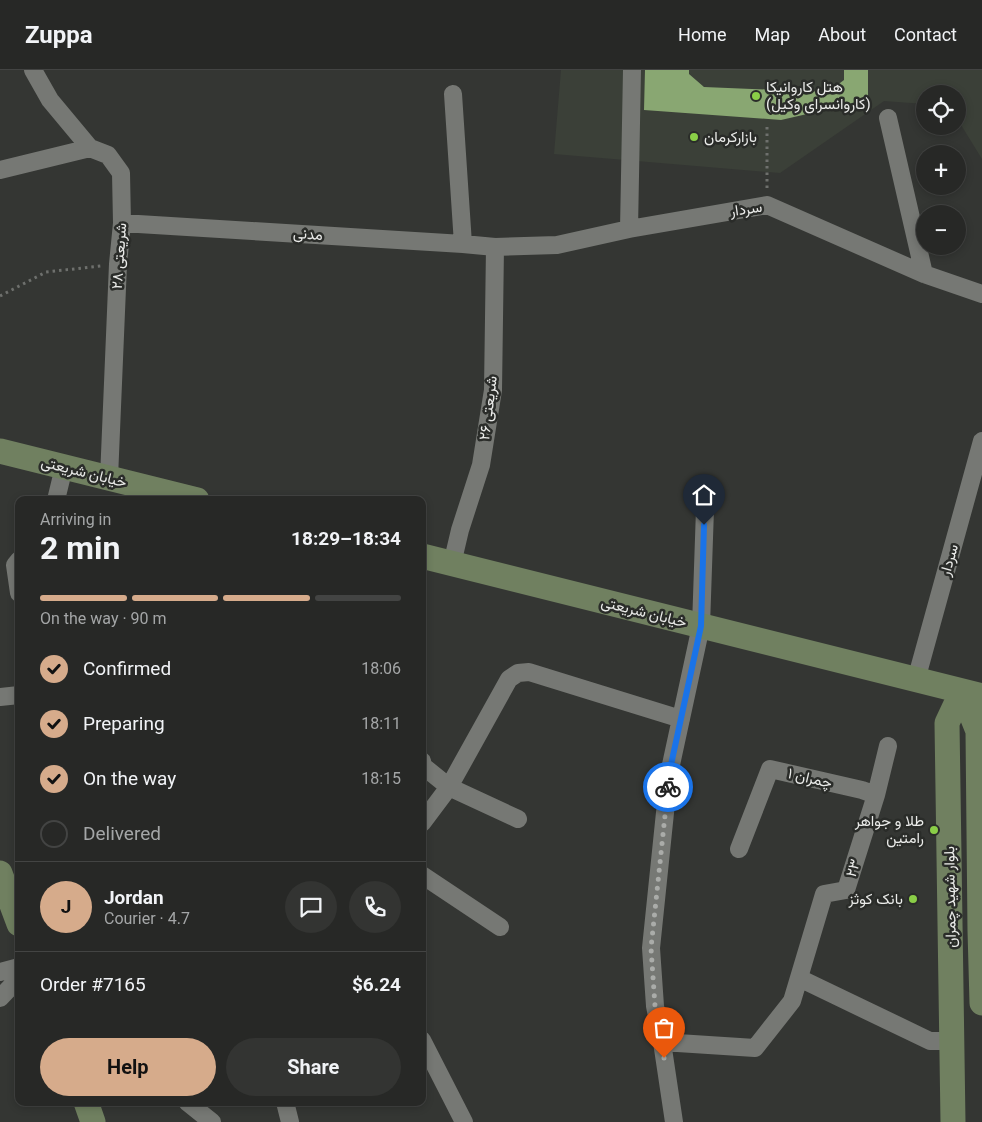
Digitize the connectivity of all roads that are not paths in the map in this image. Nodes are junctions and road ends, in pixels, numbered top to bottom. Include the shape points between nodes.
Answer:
1 (33, 70) edge
2 (632, 70) edge
3 (453, 94) dead end
4 (888, 118) dead end
5 (90, 148) junction
6 (0, 170) edge
7 (122, 223) junction
8 (629, 229) junction
9 (463, 244) junction
10 (494, 247) junction
11 (924, 274) junction
12 (982, 294) edge
13 (982, 441) edge
14 (0, 451) edge
15 (64, 467) junction
16 (109, 478) junction
17 (57, 496) edge
18 (181, 496) edge
19 (705, 509) dead end
20 (426, 557) edge
21 (452, 564) junction
22 (701, 626) junction
23 (916, 680) junction
24 (972, 694) edge
25 (15, 695) edge
26 (0, 697) edge
27 (681, 719) junction
28 (888, 746) dead end
29 (426, 768) edge
30 (449, 786) junction
31 (876, 795) junction
32 (426, 818) edge
33 (518, 819) dead end
34 (739, 849) dead end
35 (0, 873) edge
36 (426, 878) edge
37 (15, 911) edge
38 (500, 927) dead end
39 (981, 937) edge
40 (950, 947) junction
41 (15, 967) edge
42 (0, 972) edge
43 (799, 978) junction
44 (15, 982) edge
45 (0, 998) edge
46 (982, 1004) edge
47 (952, 1041) junction
48 (662, 1042) junction
49 (426, 1048) edge
50 (87, 1106) edge
51 (192, 1106) edge
52 (286, 1106) edge
53 (93, 1122) edge
54 (212, 1122) edge
55 (290, 1122) edge
56 (464, 1122) edge
57 (674, 1122) edge
58 (953, 1122) edge

1 - 5 street, شریعتی ۲۸ via 50,100
2 - 8 street
3 - 9 street
4 - 11 street
5 - 6 street
5 - 7 street, شریعتی ۲۸ via 108,155 121,173
7 - 9 street, مدنی
7 - 16 street, شریعتی ۲۸
8 - 10 street, سردار via 557,245
8 - 11 street, سردار via 767,205
9 - 10 street, مدنی
10 - 21 street, شریعتی ۲۶ via 493,390 481,465
11 - 12 street, سردار
13 - 23 street, سردار
14 - 15 main road, خیابان شریعتی
15 - 16 main road, خیابان شریعتی
15 - 17 street
16 - 18 main road, خیابان شریعتی
19 - 22 street
20 - 21 main road, خیابان شریعتی
21 - 22 main road, خیابان شریعتی
22 - 23 main road, خیابان شریعتی
22 - 27 street
23 - 24 main road, خیابان شریعتی
24 - 39 main road, بلوار شهید چمران via 978,731
24 - 40 main road, بلوار شهید چمران via 947,723
25 - 26 street
27 - 30 street via 529,672 518,673 509,678
27 - 48 street via 669,774 651,948 655,1006
28 - 31 street, ۲۳
29 - 30 street
30 - 32 street
30 - 33 street
31 - 34 street, چمران ۱ via 770,769
31 - 43 street, ۲۳ via 846,890 824,894
35 - 37 main road
36 - 38 street
39 - 40 main road
39 - 46 main road, بلوار شهید چمران
40 - 47 main road, بلوار شهید چمران
41 - 42 street
43 - 47 street via 930,1041
43 - 48 street, ۲۳ via 792,1001 755,1048
44 - 45 street
47 - 58 main road, بلوار شهید چمران
48 - 57 street
49 - 56 street
50 - 53 main road
51 - 54 street
52 - 55 street

